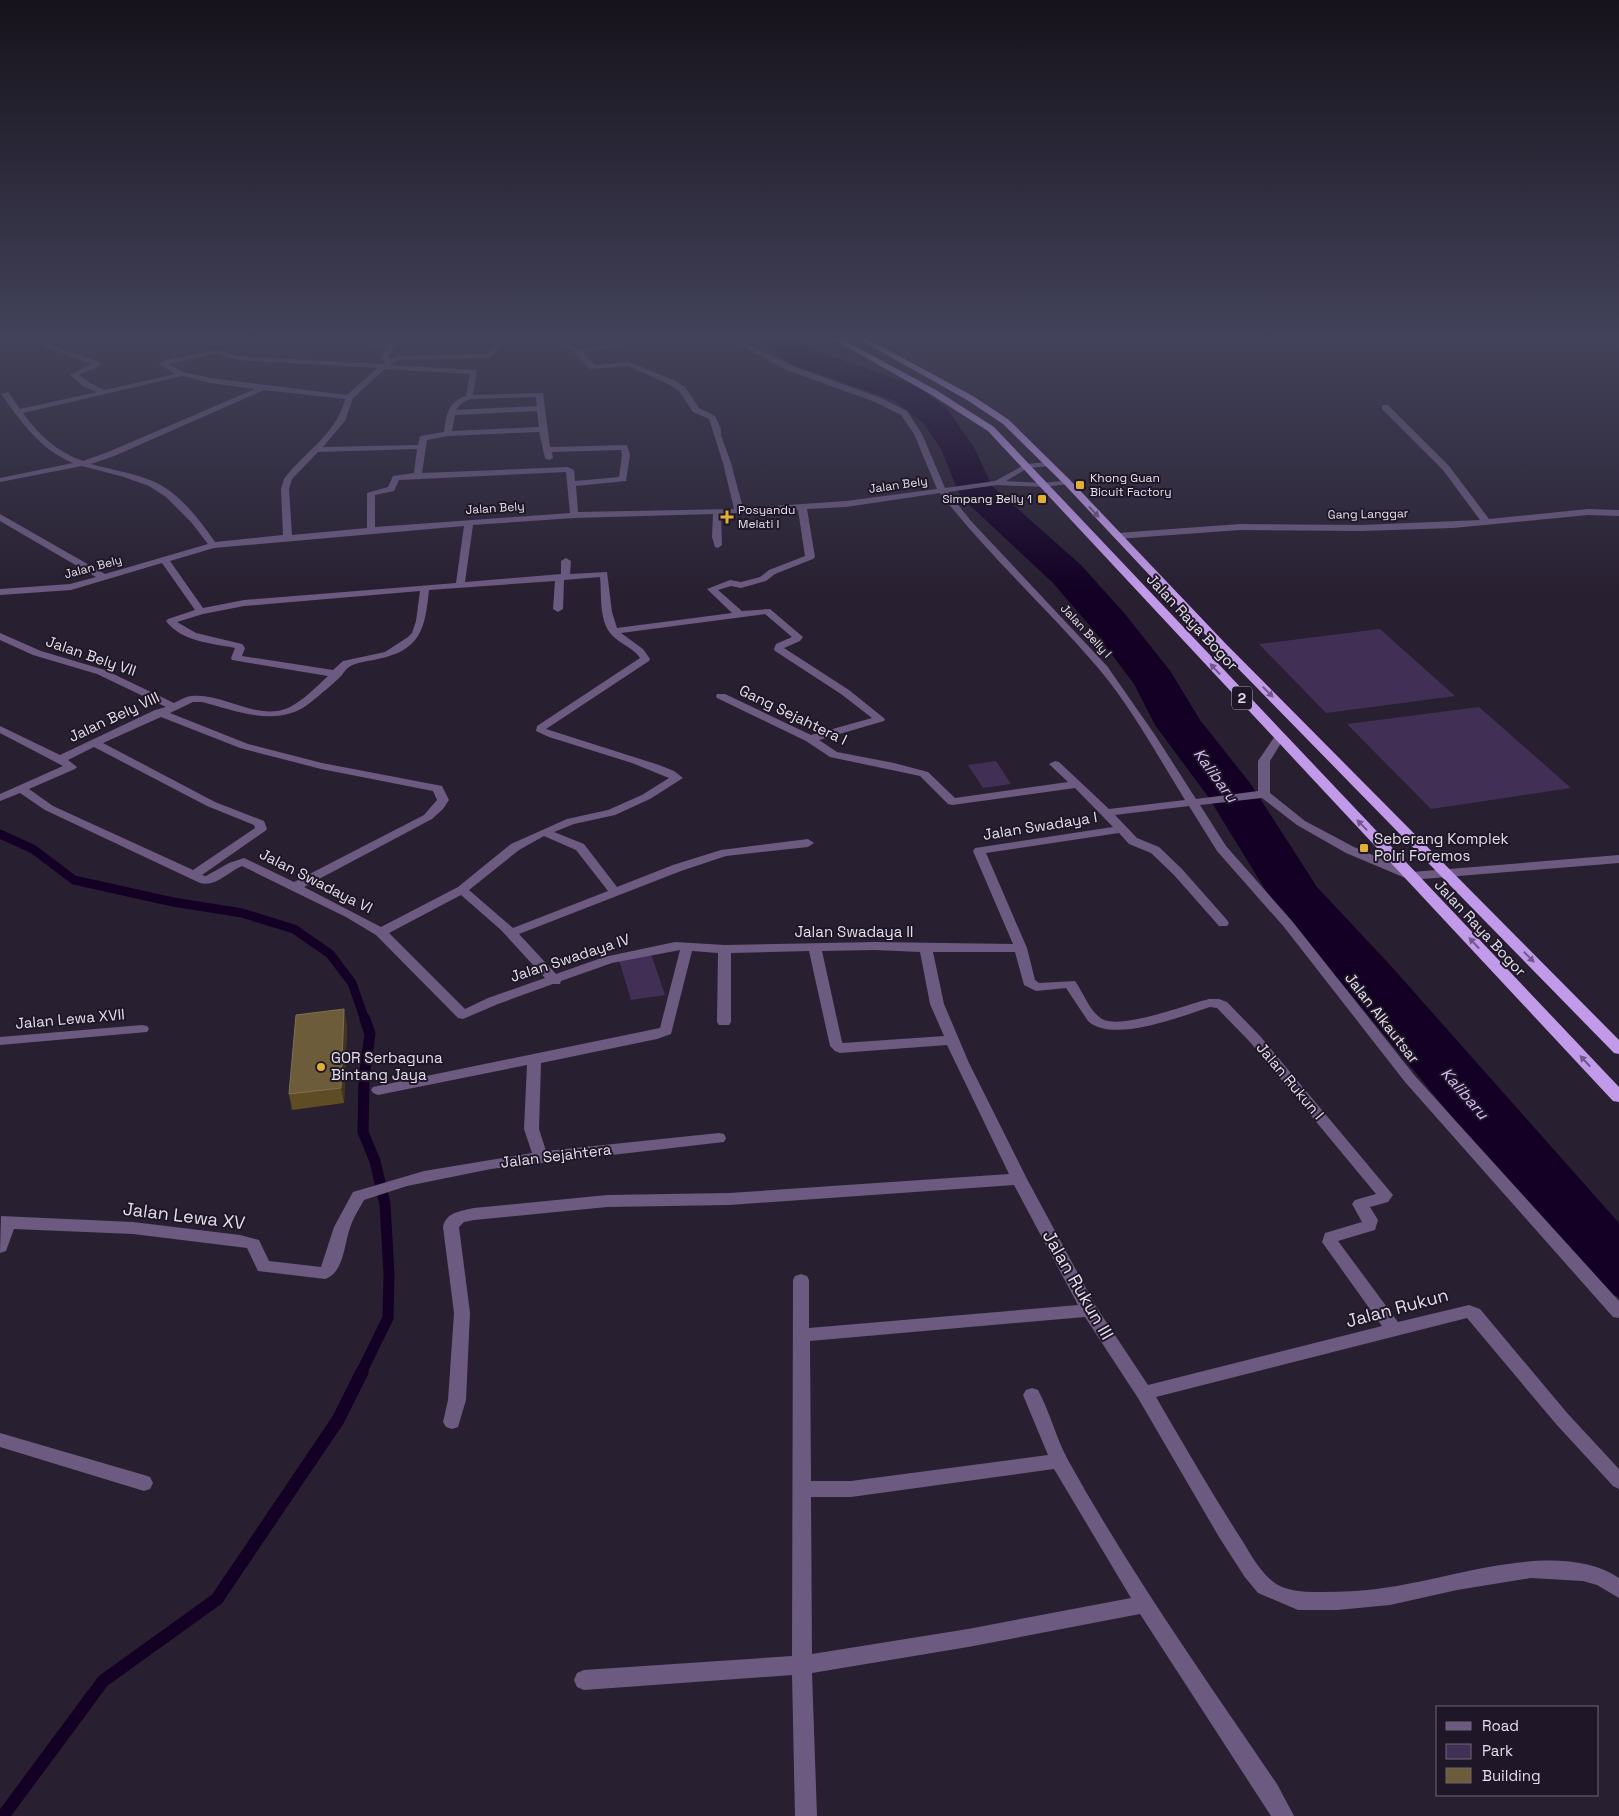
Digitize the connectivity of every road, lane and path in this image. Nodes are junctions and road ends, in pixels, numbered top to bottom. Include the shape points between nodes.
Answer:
1 (28, 423) edge
2 (183, 423) edge
3 (341, 423) edge
4 (450, 423) edge
5 (543, 423) edge
6 (715, 423) edge
7 (910, 423) edge
8 (982, 423) edge
9 (1005, 423) edge
10 (1401, 423) edge
11 (543, 429) junction
12 (448, 434) junction
13 (421, 447) junction
14 (315, 450) junction
15 (547, 450) junction
16 (82, 464) junction
17 (1048, 464) junction
18 (1026, 466) junction
19 (551, 469) junction
20 (418, 475) junction
21 (0, 480) edge
22 (1067, 482) junction
23 (996, 483) junction
24 (571, 484) junction
25 (1043, 485) junction
26 (942, 490) junction
27 (802, 507) junction
28 (739, 510) junction
29 (717, 511) junction
30 (1619, 513) edge
31 (574, 515) junction
32 (0, 517) edge
33 (469, 522) junction
34 (1487, 523) junction
35 (371, 530) junction
36 (1117, 536) junction
37 (288, 538) junction
38 (213, 546) junction
39 (718, 546) dead end
40 (164, 559) junction
41 (566, 561) dead end
42 (562, 577) junction
43 (106, 578) junction
44 (460, 585) junction
45 (425, 588) junction
46 (0, 592) edge
47 (558, 609) dead end
48 (201, 611) junction
49 (740, 615) junction
50 (614, 631) junction
51 (0, 636) edge
52 (337, 674) junction
53 (721, 696) dead end
54 (172, 706) junction
55 (159, 712) junction
56 (0, 729) edge
57 (1279, 738) junction
58 (810, 739) junction
59 (94, 743) junction
60 (60, 759) junction
61 (1055, 764) dead end
62 (1077, 784) junction
63 (21, 789) junction
64 (1264, 794) junction
65 (0, 798) edge
66 (1192, 802) junction
67 (1105, 813) junction
68 (1122, 830) junction
69 (544, 832) junction
70 (808, 843) dead end
71 (1619, 859) edge
72 (1446, 872) junction
73 (194, 875) junction
74 (1410, 876) junction
75 (294, 887) junction
76 (462, 890) junction
77 (615, 892) junction
78 (1222, 923) dead end
79 (381, 932) junction
80 (510, 933) junction
81 (687, 947) junction
82 (815, 948) junction
83 (926, 948) junction
84 (1021, 948) junction
85 (724, 949) junction
86 (555, 981) junction
87 (467, 1015) joint
88 (724, 1022) dead end
89 (142, 1029) dead end
90 (952, 1040) junction
91 (0, 1041) edge
92 (1619, 1049) edge
93 (536, 1059) junction
94 (378, 1090) dead end
95 (1619, 1097) edge
96 (719, 1138) dead end
97 (541, 1156) junction
98 (1019, 1179) junction
99 (377, 1189) joint
100 (4, 1222) edge
101 (0, 1248) edge
102 (801, 1280) dead end
103 (1089, 1310) junction
104 (1619, 1312) edge
105 (1395, 1331) junction
106 (802, 1335) junction
107 (1144, 1393) junction
108 (1032, 1395) dead end
109 (452, 1422) dead end
110 (0, 1440) edge
111 (1059, 1461) junction
112 (1619, 1481) edge
113 (144, 1483) dead end
114 (801, 1489) junction
115 (1619, 1589) edge
116 (1145, 1604) junction
117 (801, 1665) junction
118 (584, 1680) dead end
119 (806, 1816) edge
120 (1283, 1816) edge

1 - 16 street via 52,449
2 - 16 street
3 - 14 street
4 - 12 street
5 - 11 street
6 - 28 street
7 - 26 street, Jalan Belly I
8 - 18 highway, Jalan Raya Bogor / 2
9 - 17 highway, Jalan Raya Bogor / 2
10 - 34 street via 1446,468
11 - 12 street
11 - 15 street
12 - 13 street via 423,438
13 - 14 street
13 - 20 street
14 - 37 street via 293,472 284,489
15 - 19 street
15 - 24 street via 624,447 623,480
16 - 21 street
16 - 38 street via 158,487 196,521
17 - 18 street, Jalan Bely
17 - 22 highway, Jalan Raya Bogor / 2
18 - 23 street, Jalan Bely
18 - 25 highway, Jalan Raya Bogor / 2
19 - 20 street
19 - 24 street via 570,470
20 - 35 street via 399,476 391,490 371,493
22 - 25 street, Jalan Bely
22 -> 36 highway, Jalan Raya Bogor / 2
23 - 25 street, Jalan Bely
23 - 26 street, Jalan Bely
24 - 31 street
57 -> 25 highway, Jalan Raya Bogor / 2
26 - 27 street, Jalan Bely via 886,500
26 - 66 street, Jalan Belly I via 1103,668
27 - 28 street, Jalan Bely
27 - 49 street via 810,557 772,572 763,579 713,588
28 - 29 street, Jalan Bely
29 - 31 street, Jalan Bely
29 - 39 street via 715,537
30 - 34 street, Gang Langgar via 1588,512
31 - 33 street, Jalan Bely
32 - 43 street
33 - 35 street, Jalan Bely
33 - 44 street
34 - 36 street, Gang Langgar via 1360,528 1240,527
35 - 37 street, Jalan Bely
36 -> 72 highway, Jalan Raya Bogor / 2
37 - 38 street, Jalan Bely
38 - 40 street, Jalan Bely
40 - 43 street, Jalan Bely
40 - 48 street
41 - 42 street
42 - 44 street
42 - 47 street
42 - 50 street via 604,574 607,611
43 - 46 street, Jalan Bely via 71,587
44 - 45 street
45 - 48 street via 298,598
45 - 52 street via 422,621 411,639 388,654 347,663
48 - 52 street via 172,623 190,634 238,646 236,658
49 - 50 street
49 - 58 street via 768,611 798,637 779,649 880,718
50 - 69 street via 645,659 541,731 655,767 677,778 612,813 571,821
51 - 54 street, Jalan Bely VII via 37,653 101,672
52 - 54 street, Jalan Bely VIII via 299,706 282,713 256,713 199,698
53 - 58 street, Gang Sejahtera I
54 - 55 street, Jalan Bely VIII
55 - 59 street, Jalan Bely VIII
55 - 75 street via 244,746 321,766 438,788 442,800 428,817
56 - 60 street, Jalan Bely VIII
57 - 64 street via 1264,761
74 -> 57 highway, Jalan Raya Bogor / 2
58 - 62 street, Gang Sejahtera I via 834,755 924,774 952,802
59 - 60 street, Jalan Bely VIII
59 - 73 street via 211,804 260,822 261,829
60 - 63 street via 71,768
61 - 62 street
62 - 67 street
63 - 65 street
63 - 73 street, Jalan Swadaya VI via 49,808
64 - 66 street
64 - 74 street via 1301,823 1350,850
66 - 67 street
66 - 104 street, Jalan Alkautsar via 1221,848 1288,924 1410,1079
67 - 68 street
68 - 78 street via 1133,841 1155,850
68 - 84 street, Jalan Swadaya I via 979,851
69 - 76 street via 515,848
69 - 77 street via 580,847
70 - 77 street via 725,853
71 - 72 street
72 - 74 street
72 -> 92 highway, Jalan Raya Bogor / 2
73 - 75 street, Jalan Swadaya VI via 211,880 244,862
95 -> 74 highway, Jalan Raya Bogor / 2
75 - 79 street, Jalan Swadaya VI
76 - 79 street
76 - 80 street
77 - 80 street
79 - 87 street, Jalan Swadaya VI via 460,1014
80 - 86 street
81 - 85 street, Jalan Swadaya II
81 - 86 street, Jalan Swadaya IV via 675,946 618,958
81 - 93 street via 666,1031
82 - 83 street, Jalan Swadaya II
82 - 85 street, Jalan Swadaya II
82 - 90 street via 835,1043 840,1048
83 - 84 street, Jalan Swadaya II
83 - 90 street, Jalan Rukun III via 936,1004
84 - 105 street, Jalan Rukun I via 1032,985 1070,984 1096,1020 1105,1026 1125,1026 1219,1003 1255,1039 1385,1195 1360,1204 1370,1220 1369,1226 1331,1237 1330,1242
85 - 88 street
86 - 87 street, Jalan Swadaya IV via 493,1001
89 - 91 street, Jalan Lewa XVII
90 - 98 street, Jalan Rukun III
93 - 94 street
93 - 97 street via 533,1137
96 - 97 street, Jalan Sejahtera
97 - 99 street, Jalan Sejahtera via 444,1172
98 - 103 street, Jalan Rukun III
98 - 109 street via 728,1199 606,1201 460,1217 452,1222 462,1313 457,1400
99 - 100 street, Jalan Lewa XV via 358,1196 342,1227 329,1270 321,1273 264,1268 253,1244 240,1241 132,1228
100 - 101 street
102 - 106 street
103 - 106 street
103 - 107 street, Jalan Rukun III
105 - 107 street, Jalan Rukun
105 - 112 street, Jalan Rukun via 1471,1312
106 - 114 street
107 - 115 street, Jalan Rukun III via 1251,1570 1265,1587 1280,1594 1298,1601 1390,1596 1531,1569 1583,1572 1603,1578
108 - 111 street
110 - 113 street
111 - 114 street via 851,1489
111 - 116 street
114 - 117 street
116 - 117 street via 968,1638
116 - 120 street
117 - 118 street
117 - 119 street

